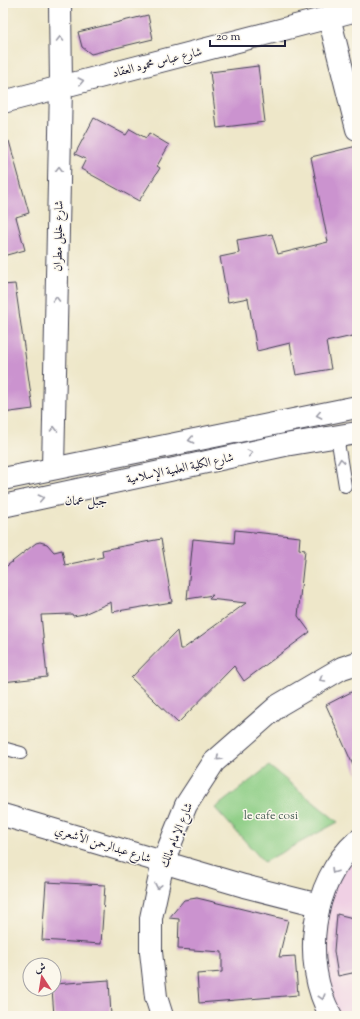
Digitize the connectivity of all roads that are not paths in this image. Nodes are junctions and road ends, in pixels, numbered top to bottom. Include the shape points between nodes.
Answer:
1 (60, 3) edge
2 (357, 10) edge
3 (329, 17) junction
4 (60, 86) junction
5 (3, 102) edge
6 (357, 129) edge
7 (357, 407) edge
8 (347, 434) edge
9 (53, 468) junction
10 (3, 479) edge
11 (345, 486) dead end
12 (3, 506) edge
13 (357, 663) edge
14 (3, 748) edge
15 (21, 752) dead end
16 (3, 815) edge
17 (357, 840) edge
18 (163, 862) junction
19 (318, 905) junction
20 (162, 1016) edge
21 (331, 1016) edge

4 -> 1 street, شارع خليل مطران
2 - 3 street, شارع عباس محمود العقاد
4 -> 3 street, شارع عباس محمود العقاد
3 - 6 street
4 - 5 street, شارع عباس محمود العقاد
9 -> 4 street, شارع خليل مطران
7 -> 9 street, شارع الكلية العلمية الإسلامية
11 -> 8 lane
12 -> 8 street, شارع الكلية العلمية الإسلامية
9 - 10 street, شارع الكلية العلمية الإسلامية
13 -> 18 street, شارع الإمام مالك via 342,668 279,705 214,762 186,805
14 - 15 lane
16 - 18 street, شارع عبدالرحمن الأشعري
17 -> 19 street via 331,874
18 - 19 street, شارع عبدالرحمن الأشعري
18 -> 20 street, شارع الإمام مالك via 151,918 151,952 156,997
19 -> 21 street via 313,938 315,972

